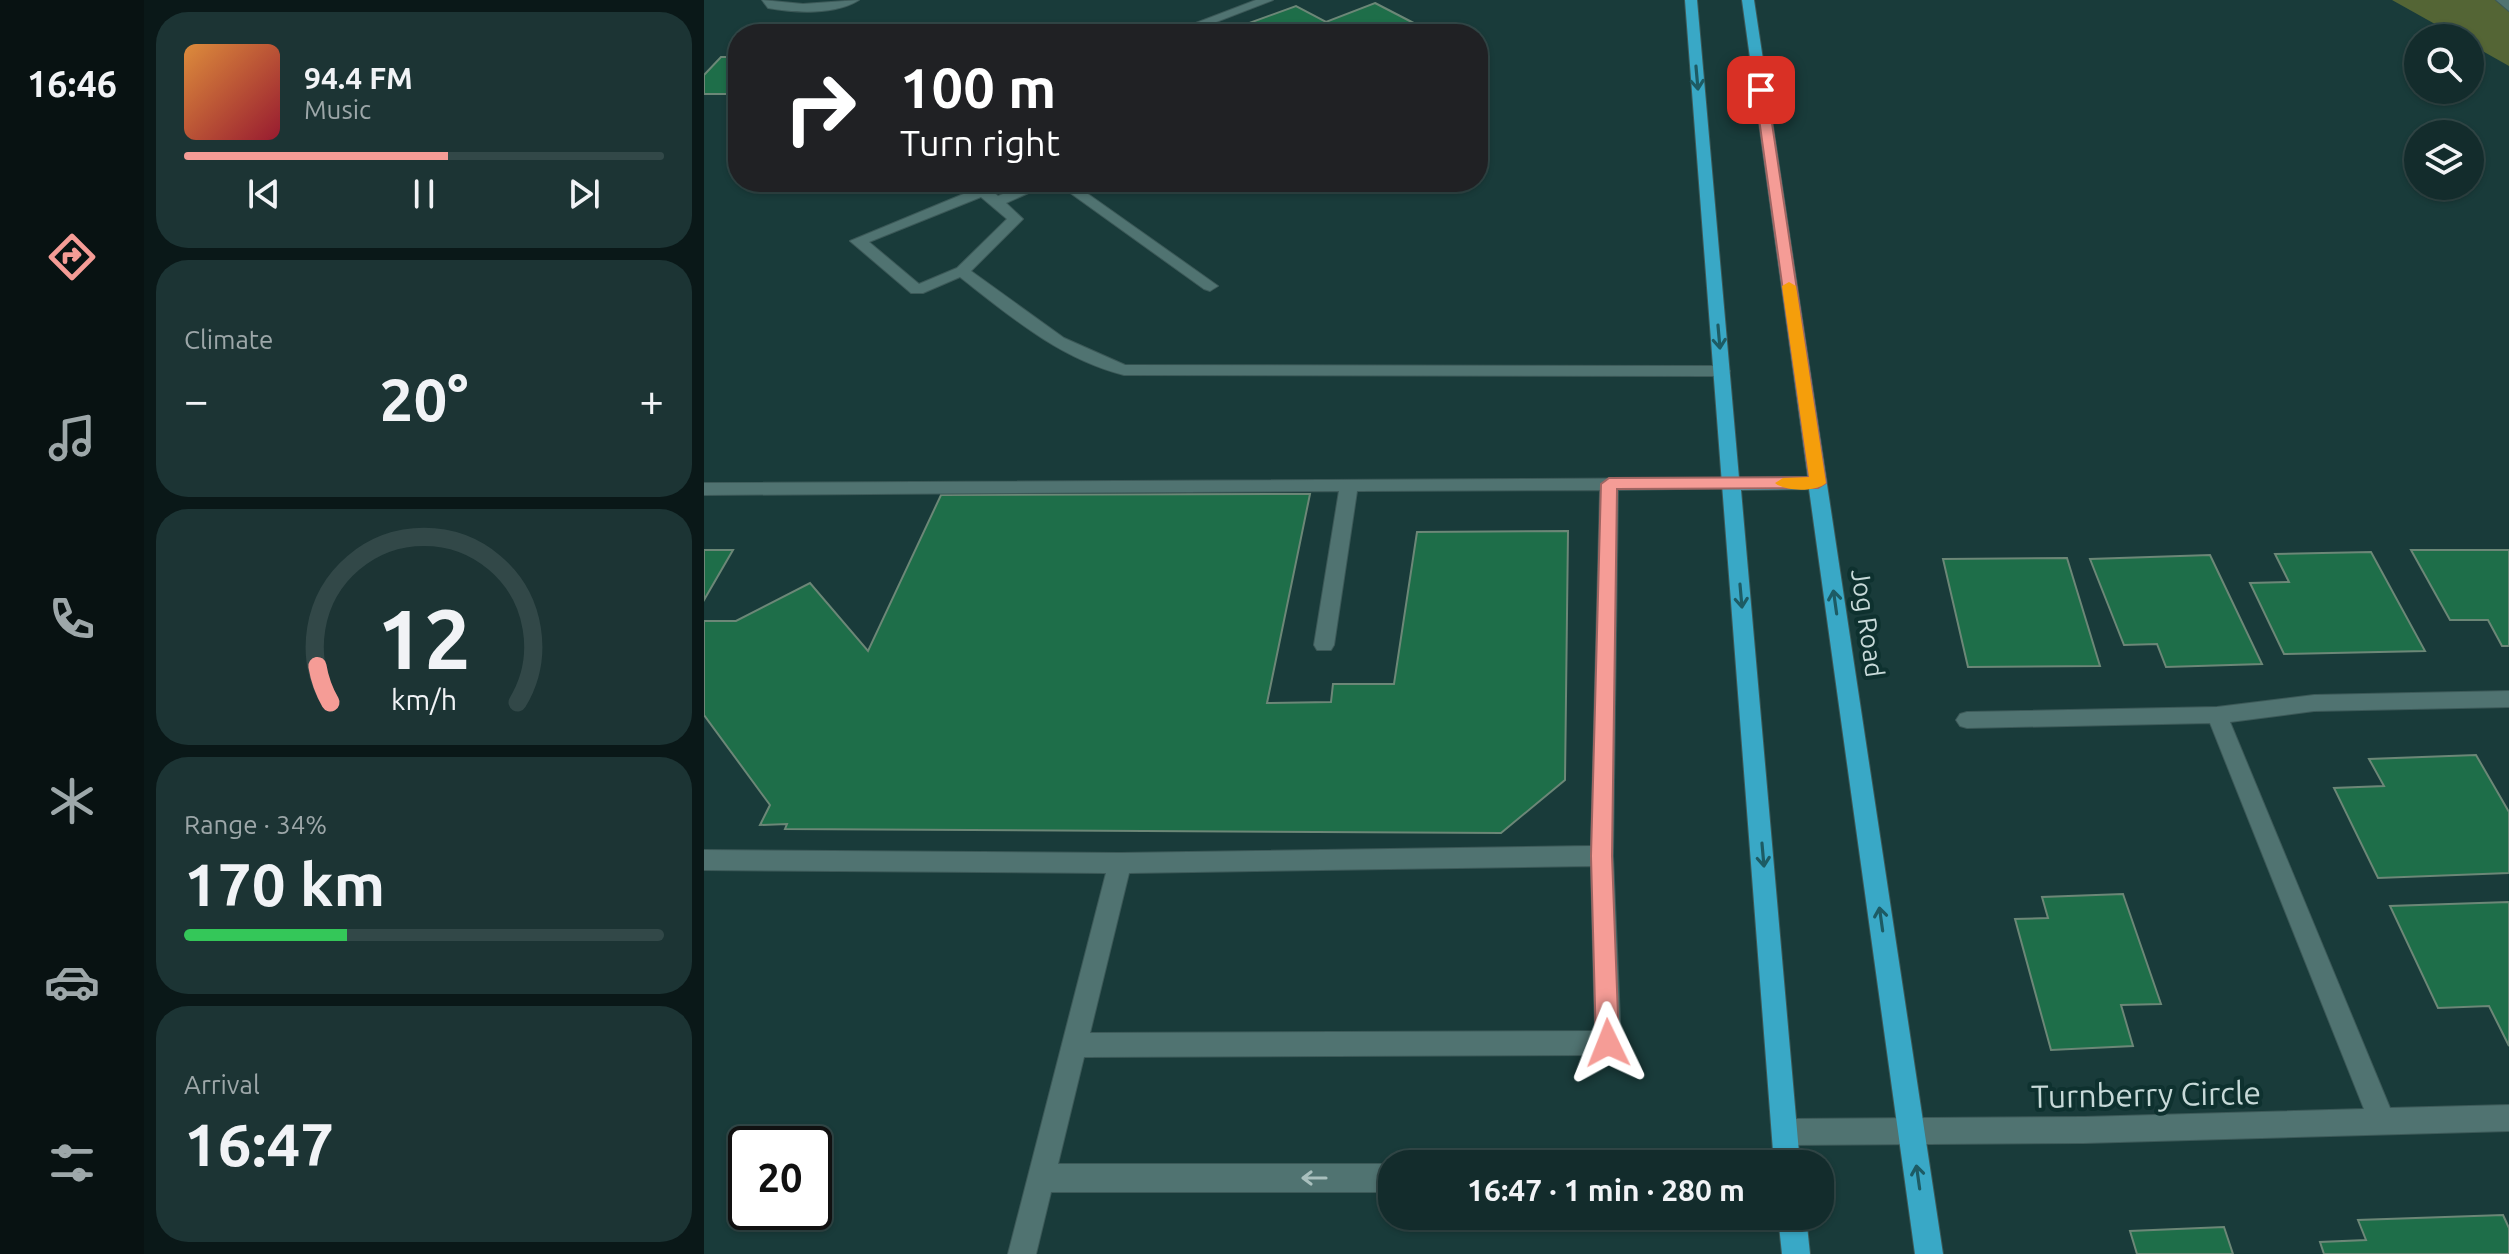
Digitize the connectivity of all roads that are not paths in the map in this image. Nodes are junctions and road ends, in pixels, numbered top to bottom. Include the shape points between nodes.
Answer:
1 (768, 0) edge
2 (853, 0) edge
3 (1267, 0) edge
4 (1691, 0) edge
5 (1748, 0) edge
6 (2502, 0) edge
7 (2509, 7) edge
8 (1201, 24) edge
9 (980, 192) edge
10 (984, 192) edge
11 (1021, 192) edge
12 (1076, 192) edge
13 (996, 202) junction
14 (962, 271) junction
15 (1210, 286) dead end
16 (1722, 371) junction
17 (1818, 483) junction
18 (1609, 484) junction
19 (1731, 484) junction
20 (1349, 485) junction
21 (704, 489) edge
22 (1324, 645) dead end
23 (2509, 699) edge
24 (2217, 715) junction
25 (1967, 720) dead end
26 (1602, 856) junction
27 (704, 860) edge
28 (1120, 863) junction
29 (1074, 1045) junction
30 (2509, 1118) edge
31 (2382, 1122) junction
32 (1787, 1132) junction
33 (1912, 1132) junction
34 (1787, 1150) edge
35 (1041, 1178) junction
36 (1378, 1178) edge
37 (1793, 1230) edge
38 (1022, 1254) edge
39 (1796, 1254) edge
40 (1929, 1254) edge

1 - 2 street via 791,9
3 - 8 street
4 -> 16 main road
5 - 17 main road, Jog Road
6 - 7 street
9 - 14 street via 858,241 917,290
10 - 13 street
11 - 13 street
12 - 15 street
13 - 14 street via 1016,219
14 - 16 street via 1055,343 1092,362 1124,370
16 - 19 main road
17 - 19 main road
33 -> 17 main road, Jog Road
18 - 19 street
18 - 20 street
18 - 26 street
19 -> 32 main road
20 - 21 street
20 - 22 street
23 - 24 street via 2314,703
24 - 25 street
24 - 31 street
26 - 28 street
26 - 29 street via 1608,1043
27 - 28 street
28 - 29 street
29 - 35 street
30 - 31 street, Turnberry Circle
31 - 33 street, Turnberry Circle
32 - 33 street, Turnberry Circle
32 - 34 main road
40 -> 33 main road, Jog Road
36 -> 35 street
35 - 38 street
37 - 39 main road

